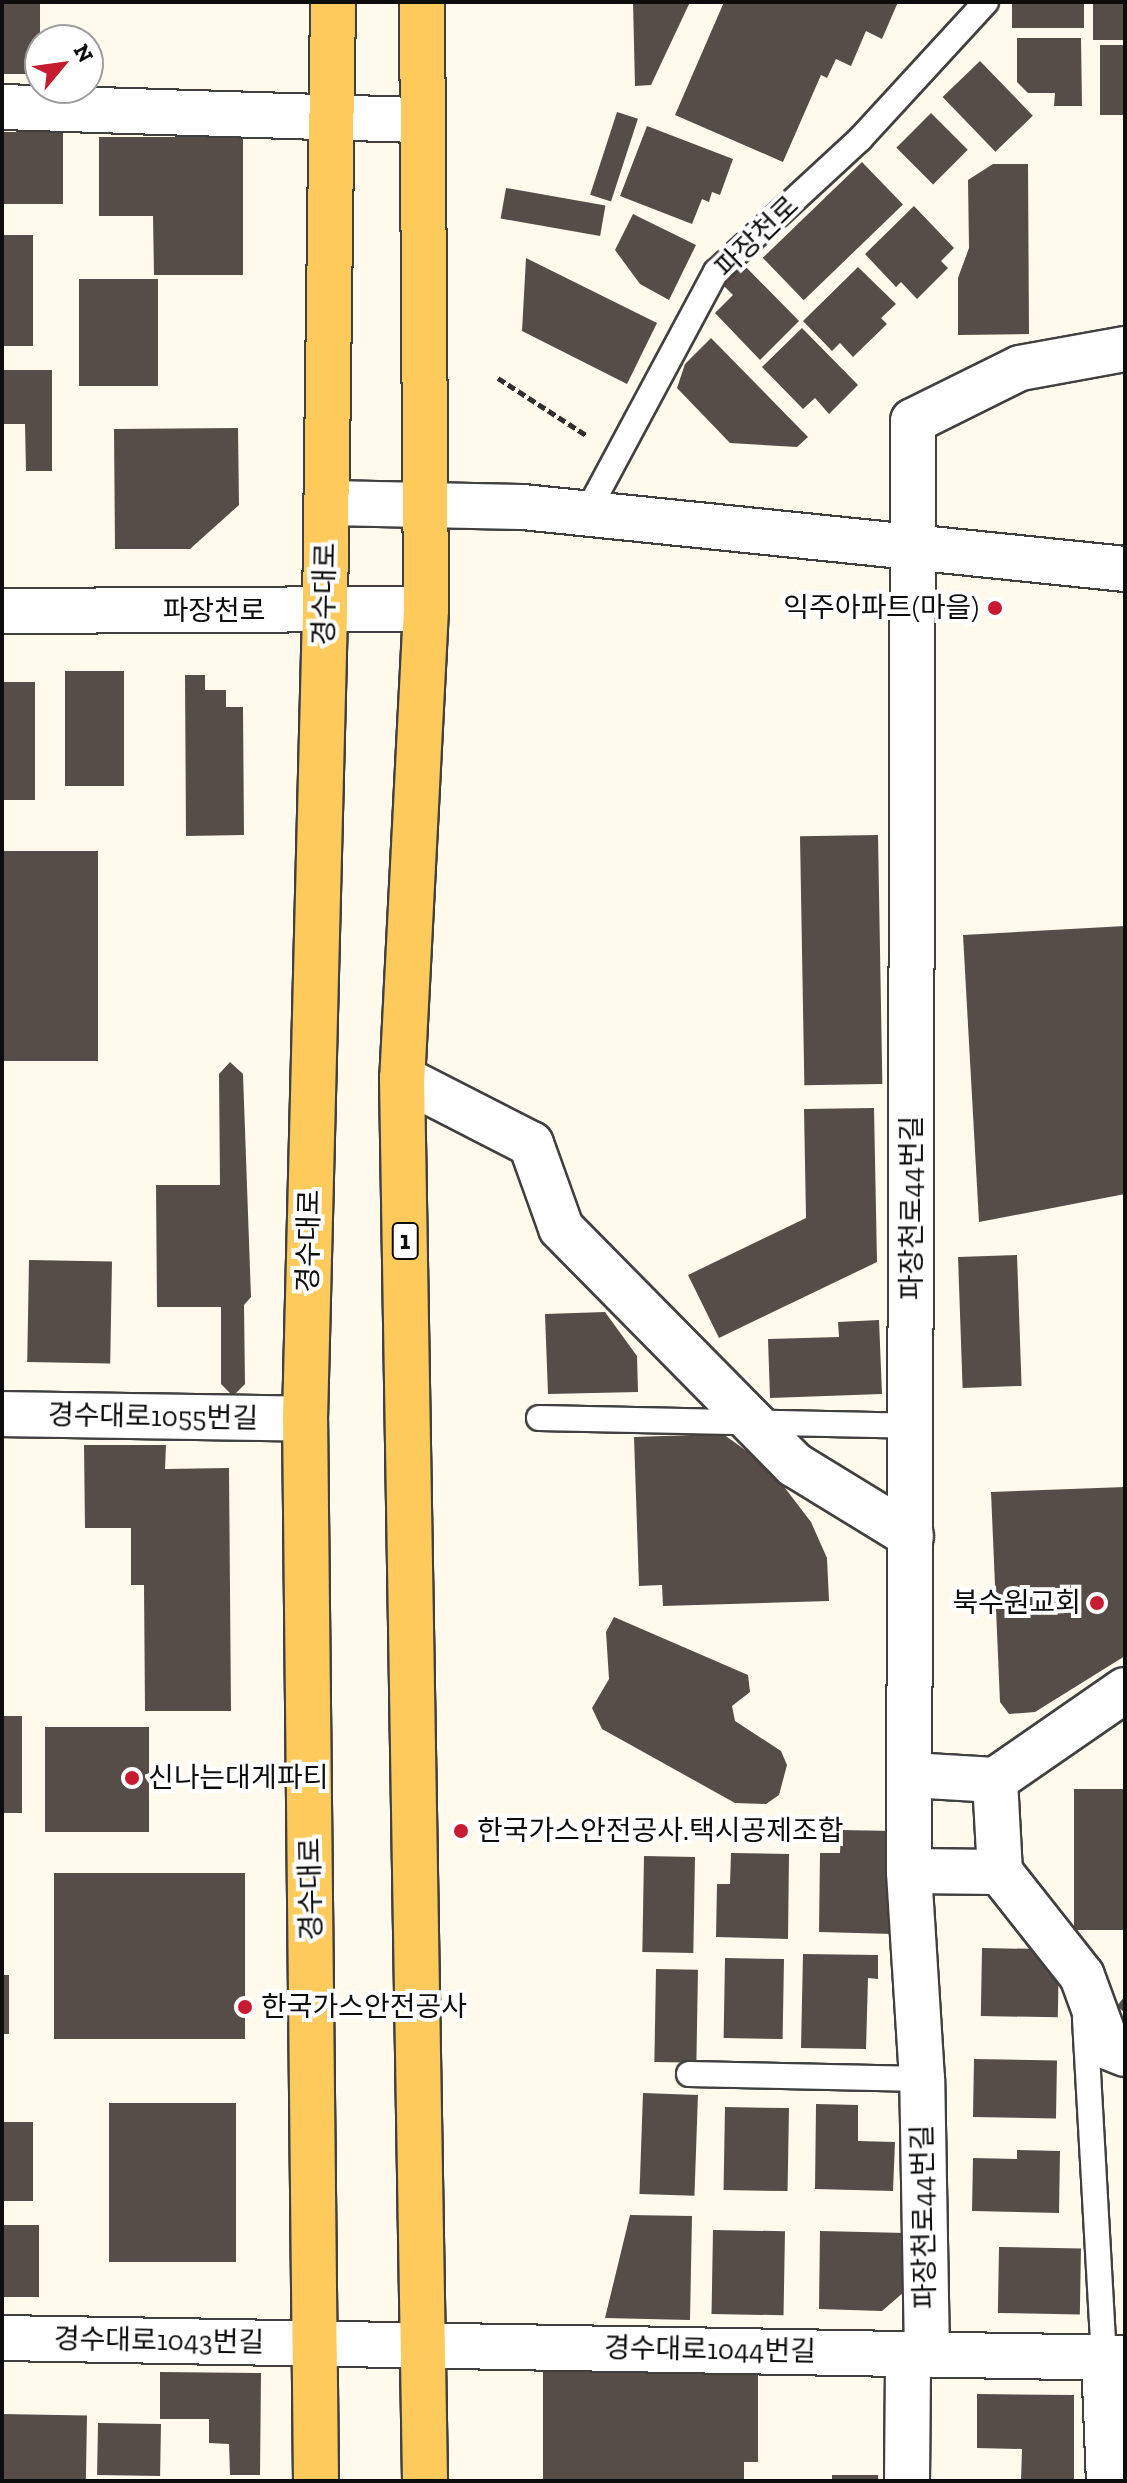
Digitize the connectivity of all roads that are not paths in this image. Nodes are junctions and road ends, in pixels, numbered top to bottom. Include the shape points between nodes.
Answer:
1 (333, 2) edge
2 (422, 2) edge
3 (986, 2) edge
4 (2, 107) edge
5 (334, 117) junction
6 (423, 120) junction
7 (1125, 349) edge
8 (327, 503) junction
9 (424, 506) junction
10 (586, 514) junction
11 (915, 546) junction
12 (1125, 569) edge
13 (426, 609) junction
14 (2, 611) edge
15 (325, 611) junction
16 (402, 1078) junction
17 (2, 1414) edge
18 (539, 1418) dead end
19 (305, 1419) junction
20 (756, 1426) junction
21 (911, 1426) junction
22 (911, 1536) junction
23 (1125, 1690) edge
24 (910, 1775) junction
25 (995, 1780) junction
26 (909, 1871) junction
27 (1000, 1872) junction
28 (1082, 1976) junction
29 (1125, 2054) edge
30 (689, 2074) dead end
31 (922, 2079) junction
32 (2, 2338) edge
33 (316, 2344) junction
34 (424, 2347) junction
35 (917, 2354) junction
36 (1114, 2358) edge
37 (316, 2481) edge
38 (425, 2481) edge
39 (907, 2481) edge
40 (1109, 2481) edge

1 - 5 main road, 경수대로
2 - 6 main road, 1
3 - 10 lane, 파장천로 via 860,139 716,272
4 - 5 street
5 - 6 street
5 - 8 main road, 경수대로
6 - 9 main road, 1
7 - 11 street via 1020,368 913,421
8 - 9 street
8 - 15 main road, 경수대로
9 - 10 street
9 - 13 main road, 1
10 - 11 street
11 - 12 street
11 - 21 street, 파장천로44번길
13 - 15 street, 파장천로
13 - 16 main road, 1
14 - 15 street, 파장천로
15 - 19 main road, 경수대로
16 - 20 street via 531,1144 561,1228
16 - 34 main road, 1
17 - 19 street, 경수대로1055번길
18 - 20 lane
19 - 33 main road, 경수대로
20 - 21 lane
20 - 22 street via 795,1465
21 - 22 street, 파장천로44번길
22 - 24 street, 파장천로44번길
23 - 25 street
24 - 25 street
24 - 26 street, 파장천로44번길
25 - 27 street
26 - 27 street
26 - 31 street, 파장천로44번길
27 - 28 street
28 - 29 street via 1108,2047
28 - 36 lane
30 - 31 lane
31 - 35 street, 파장천로44번길
32 - 33 street, 경수대로1043번길
33 - 34 street, 경수대로1044번길
33 - 37 main road, 경수대로
34 - 35 street, 경수대로1044번길
34 - 38 main road, 1
35 - 36 street, 경수대로1044번길
35 - 39 street, 파장천로44번길
36 - 40 street

